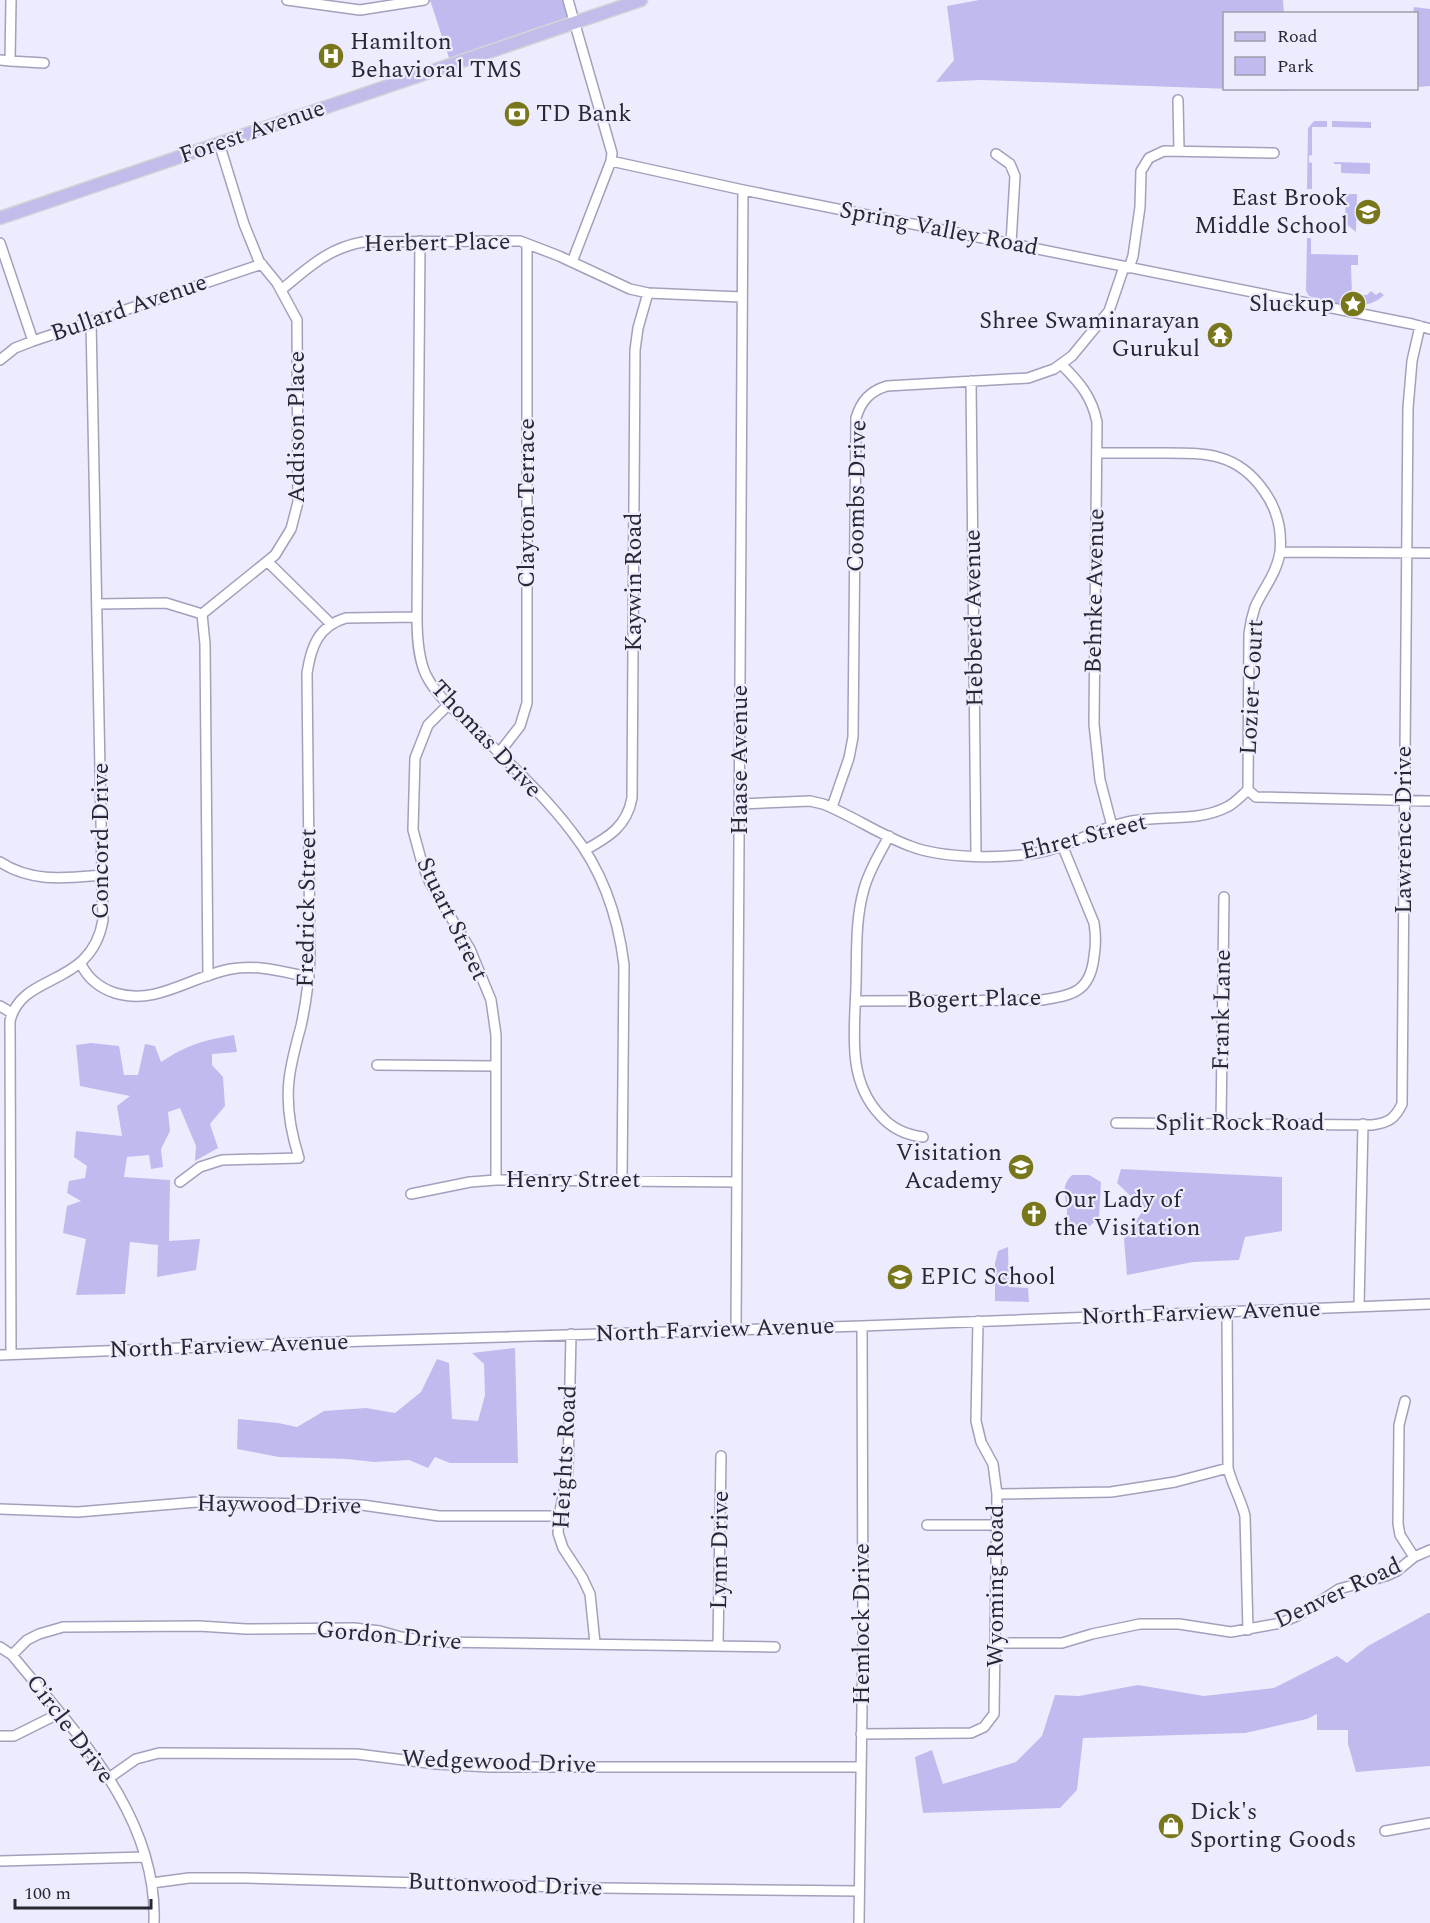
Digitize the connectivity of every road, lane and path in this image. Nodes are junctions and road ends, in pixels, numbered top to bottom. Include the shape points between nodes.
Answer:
1 (11, 0) edge
2 (287, 0) edge
3 (424, 0) edge
4 (568, 0) edge
5 (641, 0) edge
6 (576, 23) junction
7 (5, 61) edge
8 (44, 63) dead end
9 (1178, 100) dead end
10 (219, 143) junction
11 (1179, 151) junction
12 (1274, 153) dead end
13 (996, 154) dead end
14 (612, 161) junction
15 (742, 190) junction
16 (0, 218) edge
17 (420, 241) junction
18 (0, 243) edge
19 (1011, 243) junction
20 (527, 244) junction
21 (572, 262) junction
22 (262, 264) junction
23 (1127, 267) junction
24 (281, 290) junction
25 (648, 293) junction
26 (741, 297) junction
27 (91, 321) junction
28 (1420, 326) junction
29 (1430, 329) edge
30 (33, 341) junction
31 (0, 360) edge
32 (1062, 365) junction
33 (971, 381) junction
34 (1097, 453) junction
35 (1280, 552) junction
36 (1407, 553) junction
37 (1430, 553) edge
38 (268, 562) junction
39 (97, 604) junction
40 (202, 614) junction
41 (417, 617) junction
42 (331, 624) junction
43 (449, 704) junction
44 (499, 753) junction
45 (1248, 790) junction
46 (1404, 801) junction
47 (1430, 801) edge
48 (740, 804) junction
49 (832, 807) junction
50 (1112, 826) junction
51 (889, 836) junction
52 (1062, 845) junction
53 (585, 850) junction
54 (976, 855) junction
55 (0, 862) edge
56 (103, 875) junction
57 (1224, 897) dead end
58 (81, 964) junction
59 (208, 976) junction
60 (309, 978) junction
61 (856, 1001) junction
62 (0, 1006) edge
63 (12, 1013) junction
64 (377, 1065) dead end
65 (495, 1066) junction
66 (1116, 1123) dead end
67 (1221, 1123) junction
68 (1363, 1124) junction
69 (923, 1137) dead end
70 (496, 1180) junction
71 (622, 1180) junction
72 (180, 1182) dead end
73 (737, 1182) junction
74 (411, 1194) dead end
75 (1430, 1304) edge
76 (1359, 1306) junction
77 (1227, 1312) junction
78 (978, 1322) junction
79 (862, 1326) junction
80 (736, 1330) junction
81 (571, 1334) junction
82 (11, 1354) junction
83 (0, 1355) edge
84 (1405, 1401) dead end
85 (721, 1456) dead end
86 (1228, 1468) junction
87 (997, 1494) junction
88 (0, 1509) edge
89 (559, 1516) junction
90 (927, 1525) dead end
91 (996, 1525) junction
92 (1430, 1550) edge
93 (1414, 1557) junction
94 (1248, 1630) junction
95 (596, 1643) junction
96 (996, 1643) junction
97 (718, 1644) junction
98 (0, 1647) edge
99 (775, 1647) dead end
100 (12, 1655) junction
101 (60, 1713) junction
102 (861, 1734) junction
103 (0, 1736) edge
104 (860, 1767) junction
105 (109, 1778) junction
106 (1430, 1824) edge
107 (1385, 1831) dead end
108 (145, 1857) junction
109 (0, 1861) edge
110 (152, 1883) junction
111 (860, 1891) junction
112 (154, 1923) edge
113 (859, 1923) edge

1 - 7 street
2 - 3 street via 360,10
4 - 6 street
5 - 6 main road, Forest Avenue
6 - 10 main road, Forest Avenue
6 - 14 street
7 - 8 street
9 - 11 street
10 - 16 main road, Forest Avenue
10 - 22 street, Addison Place via 244,224
11 - 12 street, Coombs Drive
11 - 23 street, Coombs Drive via 1155,153 1143,165 1136,238
13 - 19 street via 1010,164 1015,176
14 - 15 street, Spring Valley Road
14 - 21 street
15 - 19 street, Spring Valley Road
15 - 26 street, Haase Avenue
17 - 20 street, Herbert Place
17 - 24 street, Herbert Place via 363,242 338,248
17 - 41 street, Thomas Drive
18 - 30 street
19 - 23 street, Spring Valley Road
20 - 21 street, Herbert Place
20 - 44 street, Clayton Terrace via 527,702 520,726
21 - 25 street, Herbert Place via 630,289
22 - 24 street, Addison Place
22 - 27 street, Bullard Avenue
23 - 28 street, Spring Valley Road
23 - 32 street, Coombs Drive via 1109,311
24 - 38 street, Addison Place via 297,320 298,502 284,543
25 - 26 street, Herbert Place
25 - 53 street, Kaywin Road via 635,350 632,798 619,828
26 - 48 street, Haase Avenue
27 - 30 street, Bullard Avenue
27 - 39 street, Concord Drive
28 - 29 street, Spring Valley Road
28 - 36 street, Lawrence Drive via 1409,385
30 - 31 street, Bullard Avenue
32 - 33 street, Coombs Drive via 1028,378
32 - 34 street, Behnke Avenue via 1081,384 1094,408
33 - 49 street, Coombs Drive via 887,386 870,393 856,418 853,737
33 - 54 street, Hebberd Avenue
34 - 35 street via 1208,454 1237,465 1259,483 1272,504
34 - 50 street, Behnke Avenue via 1094,724 1100,780
35 - 36 street
35 - 45 street, Lozier Court via 1255,609 1249,634
36 - 37 street
36 - 46 street, Lawrence Drive
38 - 40 street, Addison Place
38 - 42 street
39 - 40 street via 166,603
39 - 56 street, Concord Drive
40 - 59 street
41 - 42 street via 346,618
41 - 43 street, Thomas Drive via 426,675
42 - 60 street, Fredrick Street via 317,638 307,673
43 - 44 street, Thomas Drive
43 - 65 street, Stuart Street via 428,725 415,758 413,830 430,883 470,949 487,991 496,1035
44 - 53 street, Thomas Drive via 563,820
45 - 46 street via 1256,797
45 - 50 street, Ehret Street via 1229,807 1215,812
46 - 47 street
46 - 68 street, Lawrence Drive via 1402,1104 1388,1122
48 - 49 street, Ehret Street via 810,801
48 - 73 street, Haase Avenue
49 - 51 street, Ehret Street
50 - 52 street, Ehret Street
51 - 54 street, Ehret Street via 931,853
51 - 61 street via 870,872 860,904
52 - 54 street, Ehret Street via 1025,855
52 - 61 street, Bogert Place via 1096,935 1093,972 1077,991 1042,1000
53 - 71 street, Thomas Drive via 610,900 624,965
55 - 56 street via 45,879
56 - 58 street, Concord Drive via 104,920 93,949
57 - 67 street, Frank Lane
58 - 59 street via 99,985 135,996 164,993
58 - 63 street, Concord Drive via 26,994
59 - 60 street via 246,967
60 - 72 street, Fredrick Street via 289,1081 290,1120 299,1158 222,1160 200,1167
61 - 69 street via 856,1070 865,1095 891,1126
62 - 63 street
63 - 82 street
64 - 65 street
65 - 70 street, Stuart Street
66 - 67 street, Split Rock Road
67 - 68 street, Split Rock Road
68 - 76 street
70 - 71 street, Henry Street
70 - 74 street, Henry Street
71 - 73 street, Henry Street
73 - 80 street, Haase Avenue
75 - 76 street, North Farview Avenue
76 - 77 street, North Farview Avenue
77 - 78 street, North Farview Avenue
77 - 86 street
78 - 79 street, North Farview Avenue
78 - 87 street, Wyoming Road via 976,1421 981,1442 993,1464
79 - 80 street, North Farview Avenue
79 - 102 street, Hemlock Drive
80 - 81 street, North Farview Avenue
81 - 82 street, North Farview Avenue
81 - 89 street, Heights Road via 568,1472
82 - 83 street, North Farview Avenue
84 - 93 street via 1399,1425 1398,1524
85 - 97 street, Lynn Drive
86 - 87 street via 1175,1482 1111,1492
86 - 94 street via 1245,1516
87 - 91 street, Wyoming Road
88 - 89 street, Haywood Drive via 78,1512 196,1502 362,1505 439,1516
89 - 95 street, Heights Road via 558,1533 563,1548 590,1594
90 - 91 street
91 - 96 street, Wyoming Road
92 - 93 street, Denver Road
93 - 94 street, Denver Road via 1386,1576 1339,1589 1292,1619
94 - 96 street, Denver Road via 1232,1632 1149,1623 1062,1644
95 - 97 street, Gordon Drive
95 - 100 street, Gordon Drive via 436,1642 354,1628 63,1627 39,1634
96 - 102 street, Wyoming Road via 996,1706 984,1727 971,1733
97 - 99 street, Gordon Drive
98 - 100 street, Circle Drive
100 - 101 street, Circle Drive
101 - 103 street via 14,1736
101 - 105 street, Circle Drive
102 - 104 street, Hemlock Drive
104 - 105 street, Wedgewood Drive via 489,1767 357,1754 159,1753 136,1759
104 - 111 street, Hemlock Drive
105 - 108 street, Circle Drive
106 - 107 street
108 - 109 street
108 - 110 street, Circle Drive
110 - 111 street, Buttonwood Drive via 244,1878
110 - 112 street, Circle Drive
111 - 113 street, Hemlock Drive

